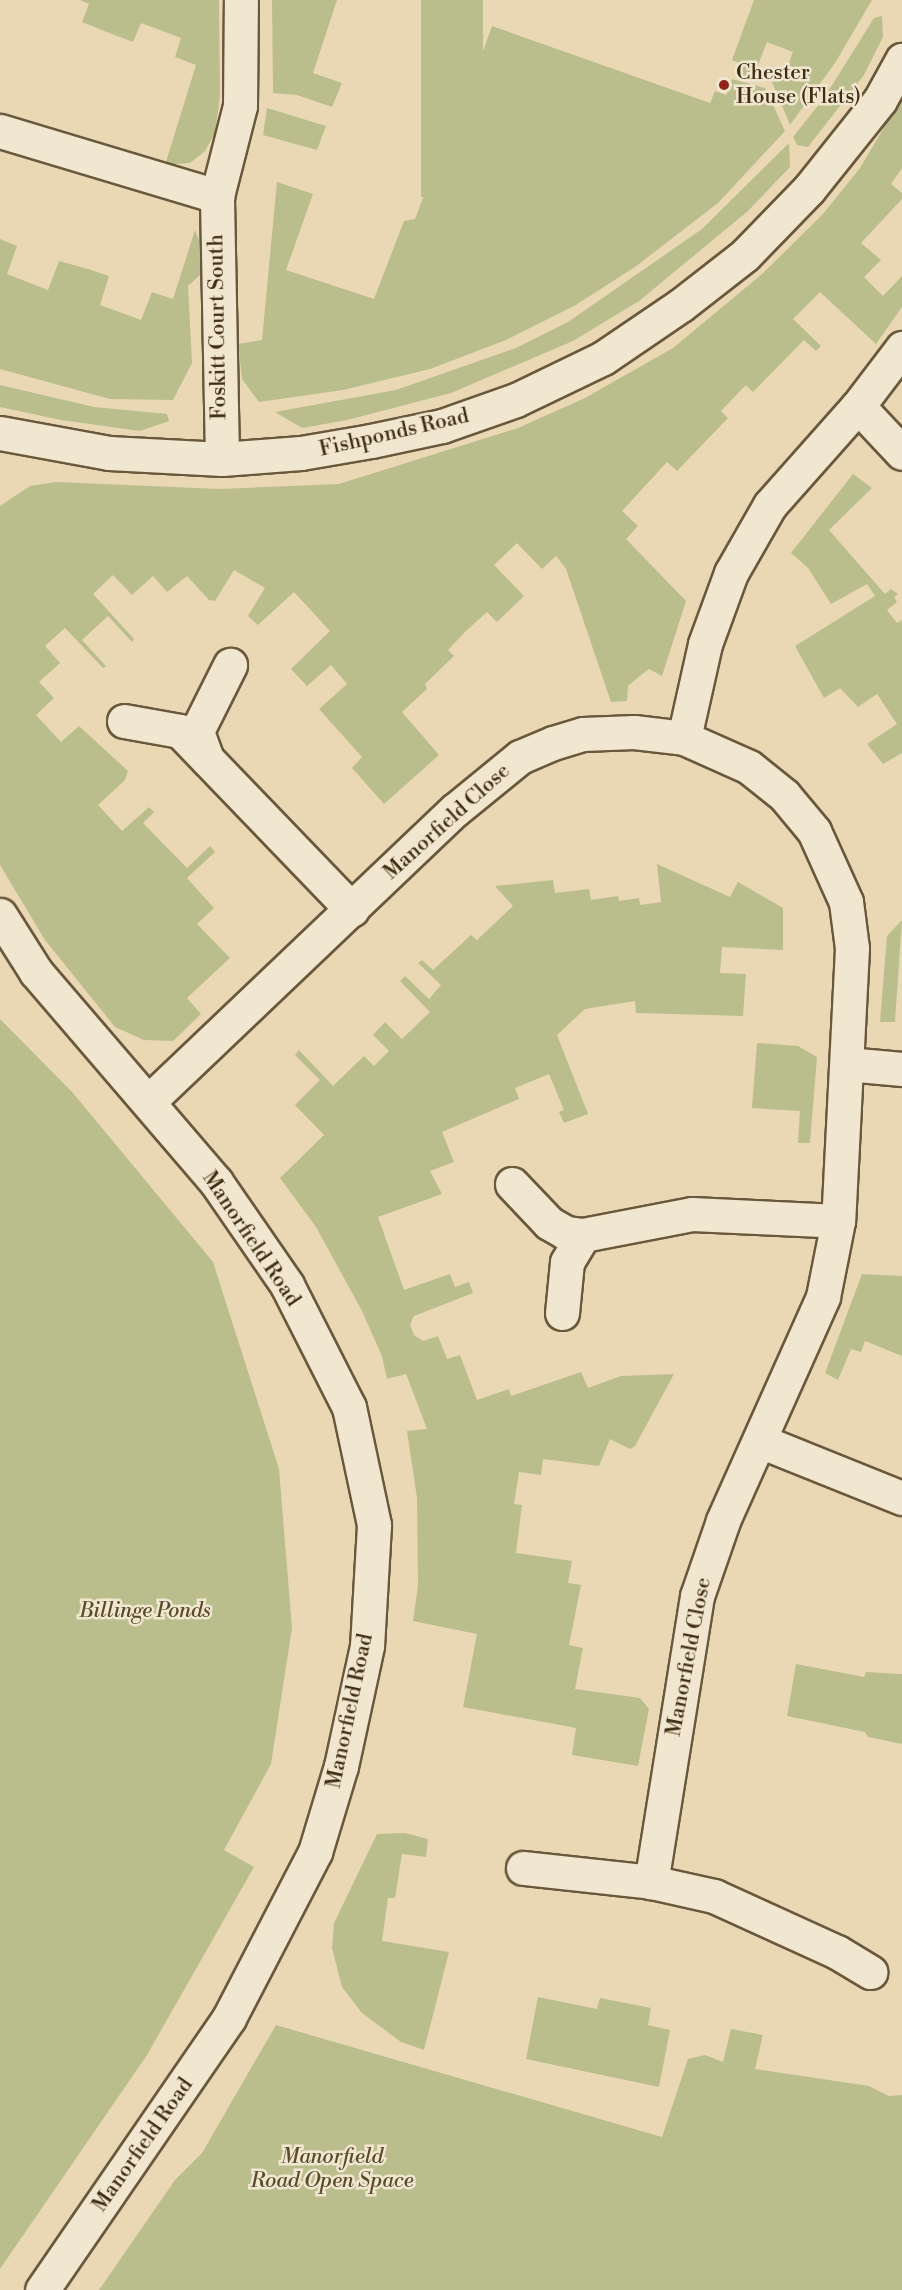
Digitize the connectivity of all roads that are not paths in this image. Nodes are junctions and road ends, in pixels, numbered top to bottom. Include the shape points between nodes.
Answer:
1 (241, 0) edge
2 (902, 60) edge
3 (0, 131) edge
4 (217, 196) junction
5 (902, 348) edge
6 (858, 406) junction
7 (0, 433) edge
8 (902, 453) edge
9 (222, 459) junction
10 (230, 665) dead end
11 (124, 722) dead end
12 (684, 738) junction
13 (207, 759) junction
14 (352, 910) junction
15 (0, 915) edge
16 (847, 1065) junction
17 (902, 1069) edge
18 (148, 1102) junction
19 (512, 1184) dead end
20 (838, 1221) junction
21 (583, 1235) junction
22 (562, 1313) dead end
23 (760, 1441) junction
24 (902, 1498) edge
25 (523, 1868) dead end
26 (651, 1882) junction
27 (870, 1972) dead end
28 (42, 2290) edge

1 - 4 street, Foskitt Court South via 240,106
2 - 9 street, Fishponds Road via 880,100 809,189 745,255 603,358 516,400 442,426 301,453
3 - 4 street
4 - 9 street, Foskitt Court South
5 - 6 street
6 - 8 street
6 - 12 street via 770,506 730,573 705,644
7 - 9 street, Fishponds Road via 109,453
10 - 13 street via 197,731
11 - 13 street via 180,731
12 - 14 street, Manorfield Close via 634,732 583,734 520,757 455,810
12 - 16 street, Manorfield Close via 749,767 784,795 814,831 831,863 846,902 852,948
13 - 14 street
14 - 18 street, Manorfield Close
15 - 18 street, Manorfield Road via 36,972
16 - 17 street
16 - 20 street, Manorfield Close
18 - 28 street, Manorfield Road via 216,1182 287,1285 349,1407 374,1525 367,1646 341,1766 315,1852 276,1932 229,2018
19 - 21 street via 549,1223 566,1233
20 - 21 street via 692,1214
20 - 23 street, Manorfield Close via 823,1297
21 - 22 street via 567,1262
23 - 24 street
23 - 26 street, Manorfield Close via 723,1521 697,1596
25 - 26 street
26 - 27 street via 714,1896 837,1952

